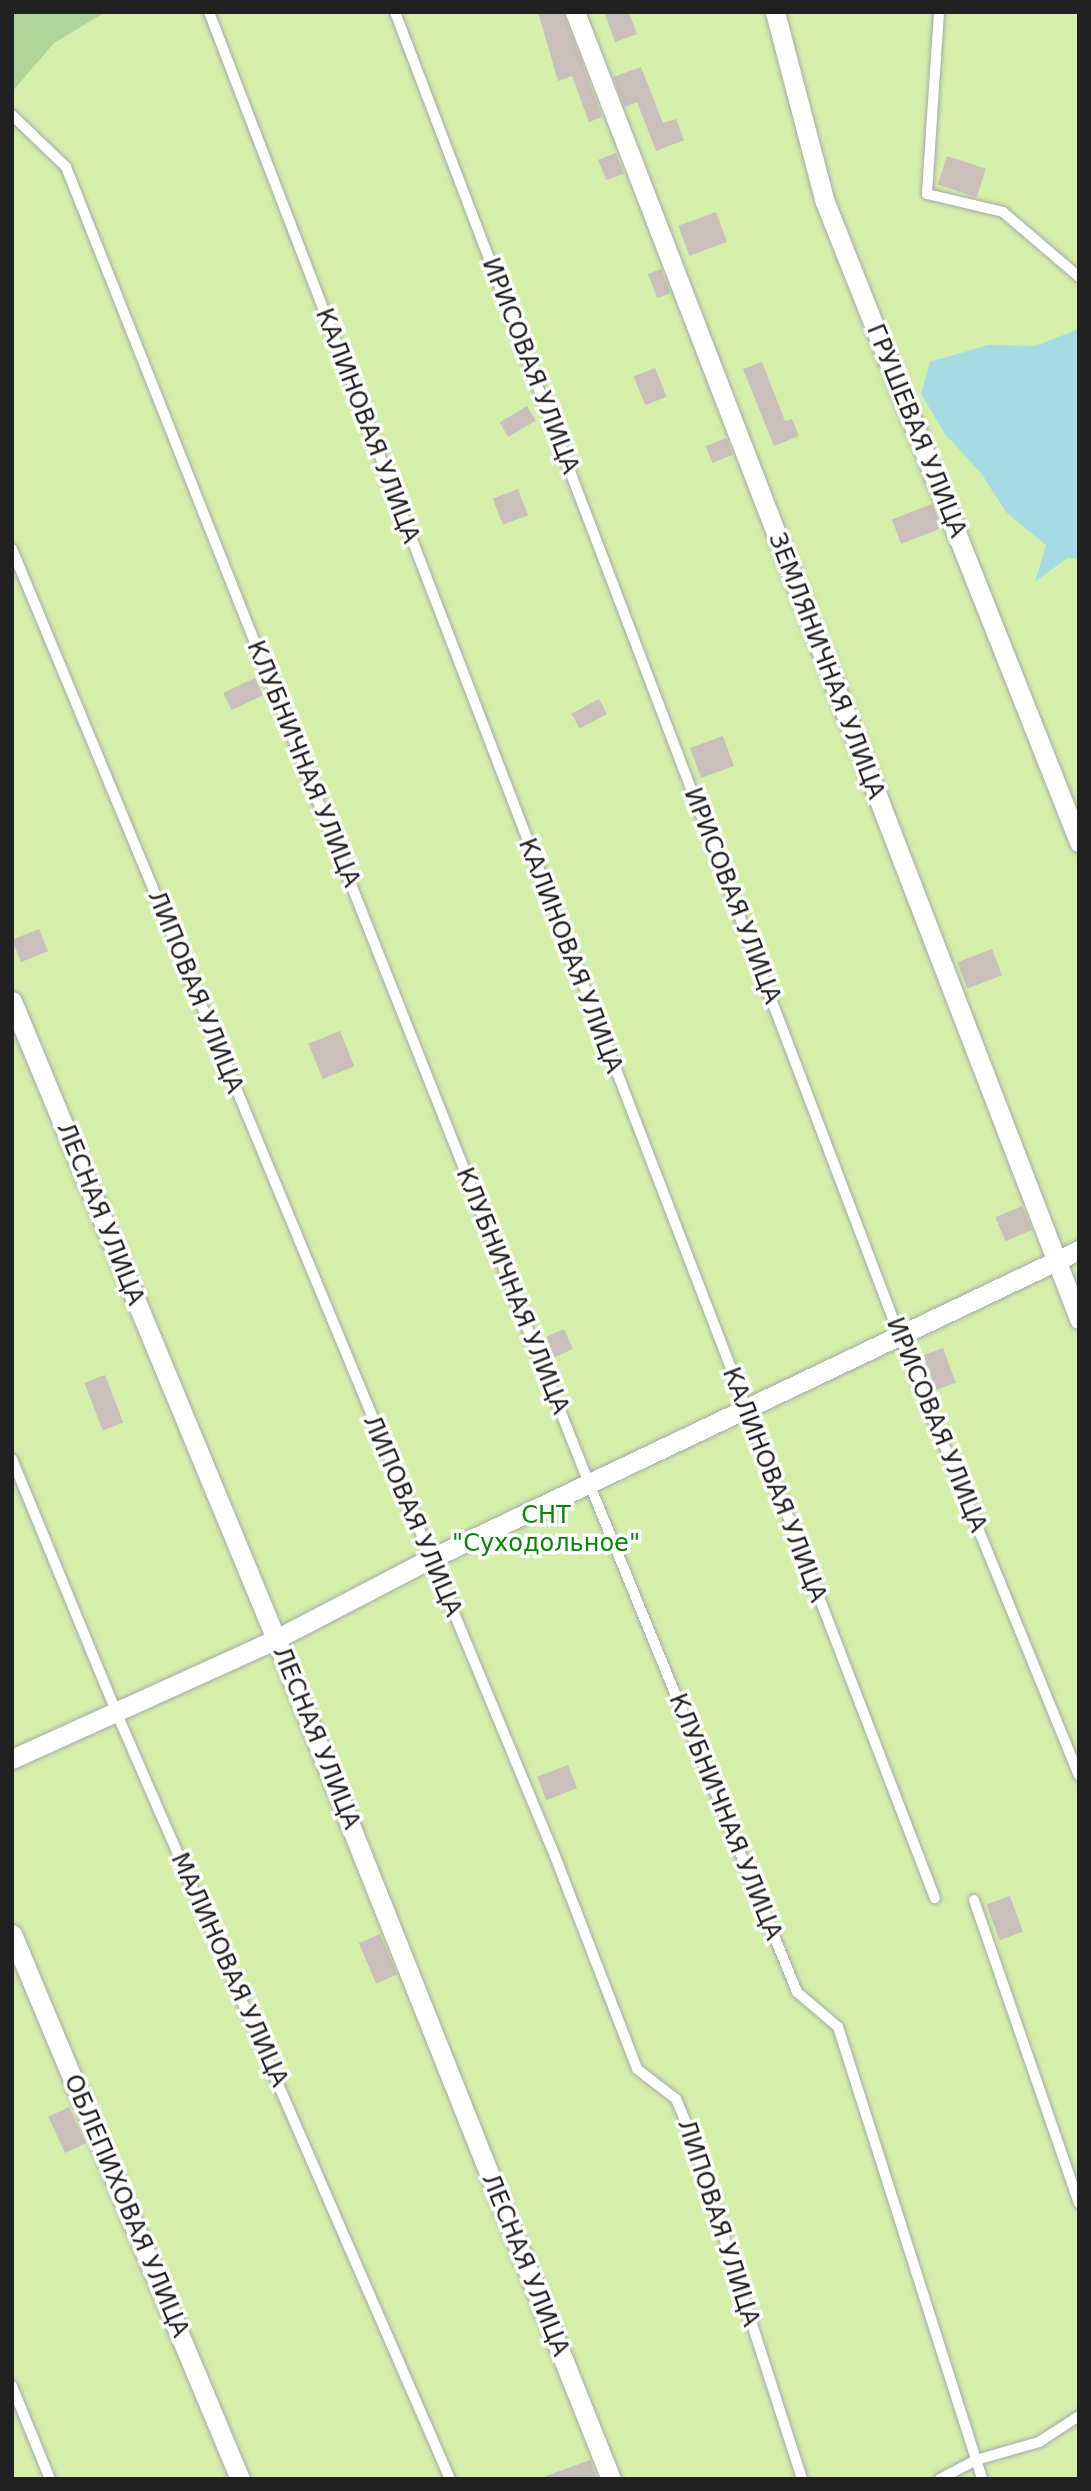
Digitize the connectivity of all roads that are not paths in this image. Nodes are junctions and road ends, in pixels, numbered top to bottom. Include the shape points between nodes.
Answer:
1 (208, 12) edge
2 (396, 12) edge
3 (575, 12) edge
4 (775, 12) edge
5 (939, 12) edge
6 (12, 115) edge
7 (1079, 277) edge
8 (12, 549) edge
9 (1079, 842) edge
10 (12, 1001) edge
11 (1079, 1250) edge
12 (1056, 1261) junction
13 (1079, 1319) edge
14 (900, 1337) junction
15 (746, 1412) junction
16 (12, 1459) edge
17 (589, 1483) junction
18 (430, 1559) junction
19 (276, 1639) junction
20 (117, 1714) junction
21 (12, 1759) edge
22 (1079, 1775) edge
23 (935, 1898) dead end
24 (974, 1900) dead end
25 (12, 1934) edge
26 (1079, 2203) edge
27 (12, 2386) edge
28 (1079, 2416) edge
29 (976, 2460) junction
30 (50, 2479) edge
31 (240, 2479) edge
32 (450, 2479) edge
33 (611, 2479) edge
34 (802, 2479) edge
35 (940, 2479) edge
36 (982, 2479) edge

1 - 15 lane, КАЛИНОВАЯ УЛИЦА
2 - 14 lane, ИРИСОВАЯ УЛИЦА
3 - 12 street, ЗЕМЛЯНИЧНАЯ УЛИЦА
4 - 9 street, ГРУШЕВАЯ УЛИЦА via 825,202
5 - 7 lane via 928,194 1003,212
6 - 17 lane, КЛУБНИЧНАЯ УЛИЦА via 66,167
8 - 18 lane, ЛИПОВАЯ УЛИЦА
10 - 19 street, ЛЕСНАЯ УЛИЦА
11 - 12 street
12 - 13 street, ЗЕМЛЯНИЧНАЯ УЛИЦА
12 - 14 street
14 - 15 street
14 - 22 lane, ИРИСОВАЯ УЛИЦА
15 - 17 street
15 - 23 lane, КАЛИНОВАЯ УЛИЦА
16 - 20 lane, МАЛИНОВАЯ УЛИЦА
17 - 18 street
17 - 29 lane, КЛУБНИЧНАЯ УЛИЦА via 797,1993 838,2027
18 - 19 street
18 - 34 lane, ЛИПОВАЯ УЛИЦА via 555,1856 637,2068 676,2099 690,2132
19 - 20 street
19 - 33 street, ЛЕСНАЯ УЛИЦА
20 - 21 street
20 - 32 lane, МАЛИНОВАЯ УЛИЦА
24 - 26 lane
25 - 31 street, ОБЛЕПИХОВАЯ УЛИЦА
27 - 30 lane
28 - 29 lane via 1039,2442
29 - 35 lane
29 - 36 lane, КЛУБНИЧНАЯ УЛИЦА

